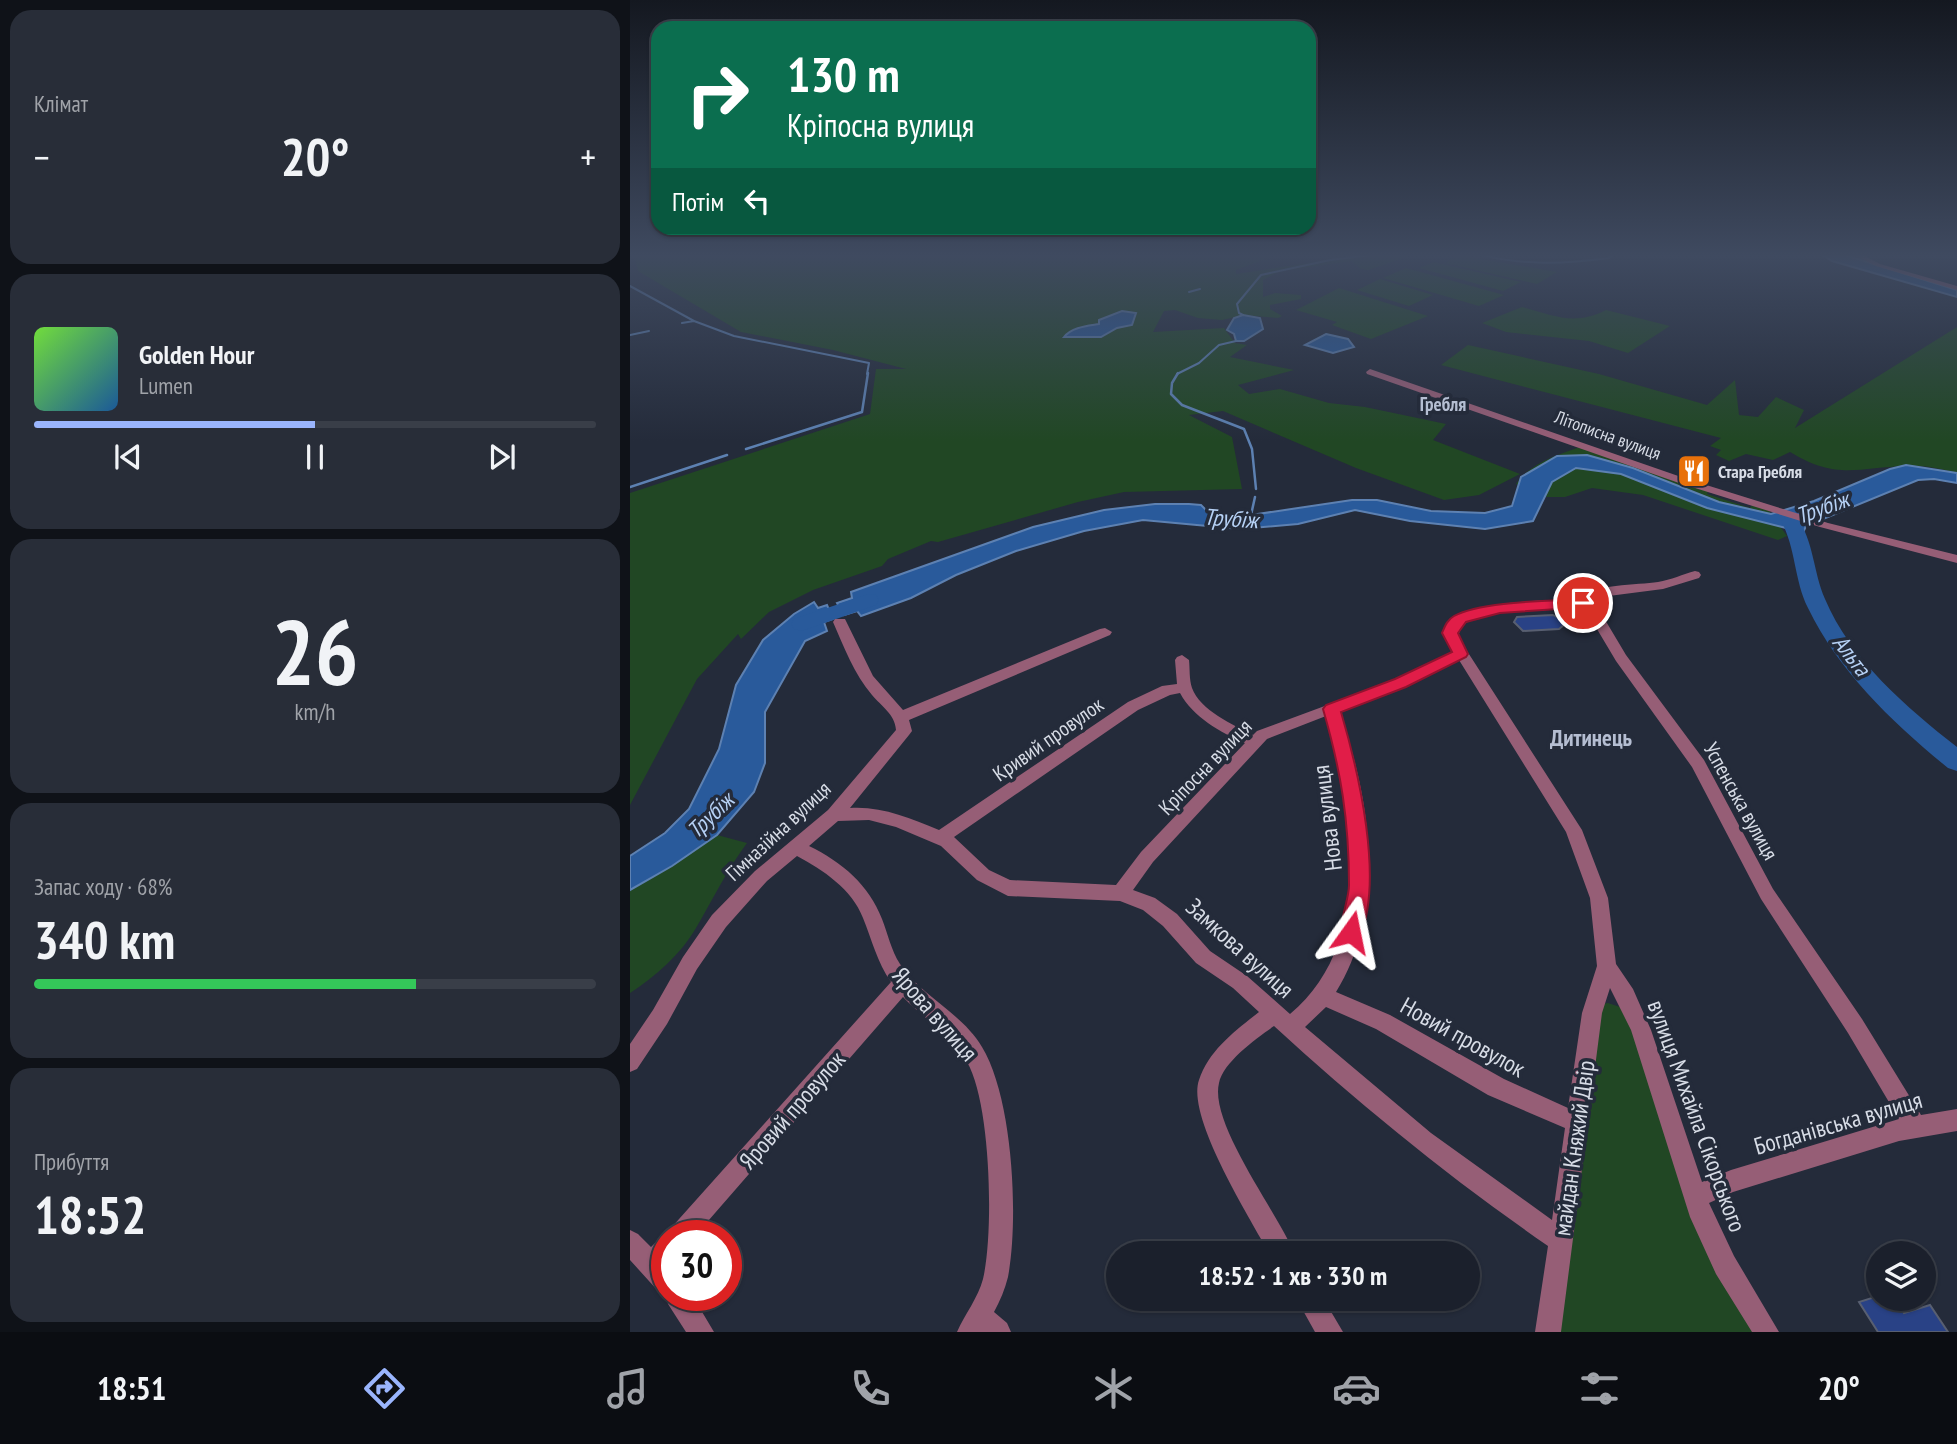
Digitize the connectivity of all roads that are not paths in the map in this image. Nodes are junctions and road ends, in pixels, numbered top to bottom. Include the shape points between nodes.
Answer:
1 (1370, 372) dead end
2 (1957, 559) edge
3 (1695, 575) dead end
4 (1583, 603) junction
5 (840, 622) dead end
6 (1105, 632) dead end
7 (1460, 654) junction
8 (1182, 660) dead end
9 (1185, 688) junction
10 (1332, 709) junction
11 (901, 717) junction
12 (1254, 741) junction
13 (834, 815) junction
14 (940, 838) junction
15 (795, 847) junction
16 (1121, 893) junction
17 (1607, 966) junction
18 (903, 983) junction
19 (1322, 996) junction
20 (1281, 1020) junction
21 (630, 1062) edge
22 (1957, 1120) edge
23 (1578, 1123) junction
24 (1915, 1125) junction
25 (1695, 1197) junction
26 (693, 1220) edge
27 (1276, 1241) edge
28 (1562, 1241) junction
29 (630, 1242) edge
30 (651, 1257) edge
31 (687, 1311) edge
32 (1316, 1311) edge
33 (974, 1323) edge
34 (701, 1332) edge
35 (998, 1332) edge
36 (1330, 1332) edge
37 (1548, 1332) edge
38 (1766, 1332) edge

1 - 2 street, Літописна вулиця via 1683,481 1824,525
3 - 4 street via 1664,585 1599,593
4 - 7 street via 1500,609 1460,618 1450,633
4 - 24 street, Успенська вулиця via 1593,611 1702,770 1767,894
5 - 11 street via 858,665
6 - 11 street
7 - 10 street, Кріпосна вулиця
7 - 17 street, вулиця Михайла Сікорського via 1574,830 1599,898
8 - 9 street
9 - 12 street via 1222,724
9 - 14 street, Кривий провулок via 1156,694 1124,712
10 - 12 street, Кріпосна вулиця via 1282,725
10 - 19 street, Нова вулиця via 1353,794 1359,889 1345,952
11 - 13 street, Гімназійна вулиця via 905,726 901,738
12 - 16 street, Кріпосна вулиця via 1147,857
13 - 14 street, Замкова вулиця via 880,814
13 - 15 street, Гімназійна вулиця
14 - 16 street, Замкова вулиця via 983,875 1008,888
15 - 18 street, Ярова вулиця via 858,892
15 - 21 street, Гімназійна вулиця via 719,921
16 - 20 street, Замкова вулиця via 1158,910 1195,950 1240,982
17 - 23 street, майдан Княжий Двір via 1592,1013
17 - 25 street, вулиця Михайла Сікорського via 1641,1030
18 - 26 street, Яровий провулок
18 - 33 street, Ярова вулиця via 976,1056 991,1110 999,1156 999,1240 994,1281
19 - 20 street, Нова вулиця
19 - 23 street, Новий провулок via 1383,1022 1496,1087
20 - 27 street, Нова вулиця via 1220,1062 1207,1093 1218,1132
20 - 28 street, Замкова вулиця via 1423,1141
22 - 24 street, Богданівська вулиця
23 - 28 street, майдан Княжий Двір
24 - 25 street, Богданівська вулиця via 1731,1181
25 - 38 street, вулиця Михайла Сікорського via 1725,1265
28 - 37 street, майдан Княжий Двір
29 - 30 street
31 - 34 street
32 - 36 street
33 - 35 street, Ярова вулиця

